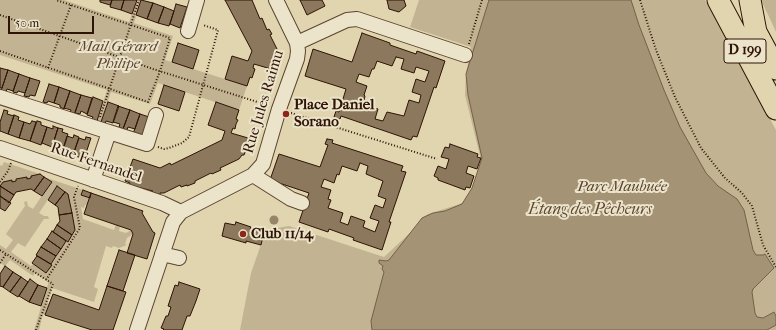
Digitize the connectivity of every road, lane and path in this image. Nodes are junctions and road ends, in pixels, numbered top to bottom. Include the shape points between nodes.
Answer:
1 (56, 0) edge
2 (139, 0) edge
3 (197, 0) edge
4 (276, 0) edge
5 (482, 0) edge
6 (640, 0) edge
7 (718, 0) edge
8 (740, 0) edge
9 (750, 0) edge
10 (71, 5) junction
11 (0, 15) edge
12 (131, 25) junction
13 (189, 26) joint
14 (756, 32) junction
15 (60, 36) junction
16 (297, 43) junction
17 (0, 52) edge
18 (465, 55) joint
19 (120, 58) junction
20 (48, 68) junction
21 (776, 69) edge
22 (160, 71) junction
23 (204, 85) junction
24 (109, 89) junction
25 (0, 97) edge
26 (269, 106) dead end
27 (774, 106) edge
28 (289, 112) dead end
29 (156, 116) dead end
30 (103, 130) junction
31 (147, 144) junction
32 (0, 148) edge
33 (15, 153) junction
34 (437, 159) dead end
35 (88, 178) junction
36 (255, 181) junction
37 (0, 182) edge
38 (302, 204) dead end
39 (181, 212) junction
40 (0, 250) edge
41 (6, 254) junction
42 (162, 254) junction
43 (179, 258) dead end
44 (0, 263) edge
45 (776, 267) edge
46 (46, 280) junction
47 (36, 330) edge
48 (137, 330) edge

1 - 10 path
2 - 12 path
3 - 13 street
4 - 16 street, Rue Jules Raimu
5 - 18 path
6 - 45 path via 656,50 701,148 752,206 763,245
7 - 27 highway, D 199
8 - 14 highway, D 199
9 - 14 highway
10 - 12 path
10 - 15 path
11 - 15 path
12 - 19 path
12 - 22 path via 170,38
13 - 23 path via 218,30
14 - 21 highway, D 199
15 - 19 path
15 - 20 path
16 - 18 street via 347,20 357,19
16 - 36 street, Rue Jules Raimu via 297,59 263,164
17 - 20 path
19 - 22 path
19 - 24 path
20 - 24 path
22 - 23 path
22 - 24 path via 148,102
23 - 26 path
23 - 31 path via 189,137 182,143 164,150
24 - 30 path
25 - 30 street
28 - 34 path
29 - 31 street
30 - 31 street
30 - 35 street
32 - 33 street, Rue Fernandel
33 - 35 street, Rue Fernandel
33 - 37 path via 8,171
35 - 39 street, Rue Fernandel
35 - 46 path via 74,197 80,228
36 - 38 street
36 - 39 street, Rue Jules Raimu
39 - 42 street via 173,222
40 - 41 path
41 - 44 path
41 - 46 path
42 - 43 street
42 - 48 street
46 - 47 path via 53,284

